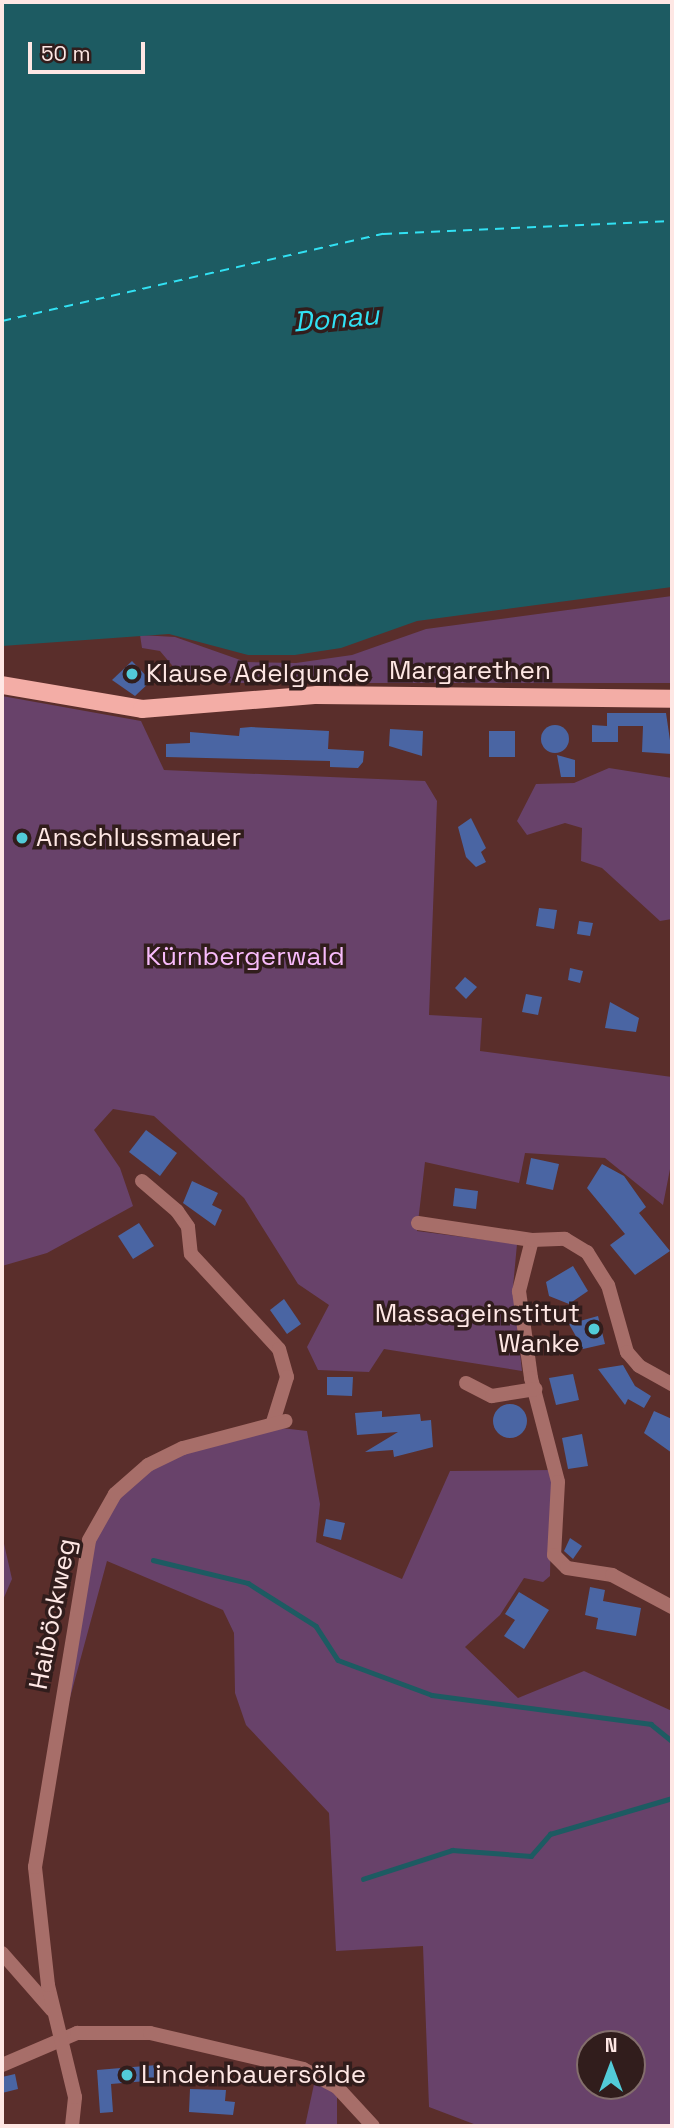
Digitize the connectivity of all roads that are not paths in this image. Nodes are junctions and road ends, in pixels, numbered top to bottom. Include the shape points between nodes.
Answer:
1 (2, 685) edge
2 (672, 699) edge
3 (142, 1181) dead end
4 (418, 1223) dead end
5 (532, 1240) junction
6 (466, 1383) dead end
7 (672, 1384) edge
8 (534, 1389) junction
9 (672, 1606) edge
10 (2, 1954) edge
11 (53, 2010) junction
12 (59, 2038) junction
13 (2, 2065) edge
14 (72, 2126) edge
15 (373, 2126) edge

1 - 2 main road, Margarethen via 142,709 317,695
3 - 11 street, Haiböckweg via 177,1211 188,1227 191,1254 279,1349 287,1377 279,1421 183,1448 148,1465 115,1494 89,1540 35,1867
4 - 5 street
5 - 7 street via 565,1239 587,1252 608,1285 627,1352 639,1366
5 - 8 street via 519,1291
6 - 8 street via 486,1394
8 - 9 street via 558,1482 553,1544 559,1563 612,1575
10 - 11 street
11 - 12 street, Haiböckweg
12 - 13 street
12 - 14 street, Haiböckweg via 75,2097
12 - 15 street via 88,2031 138,2031 289,2065 337,2087

